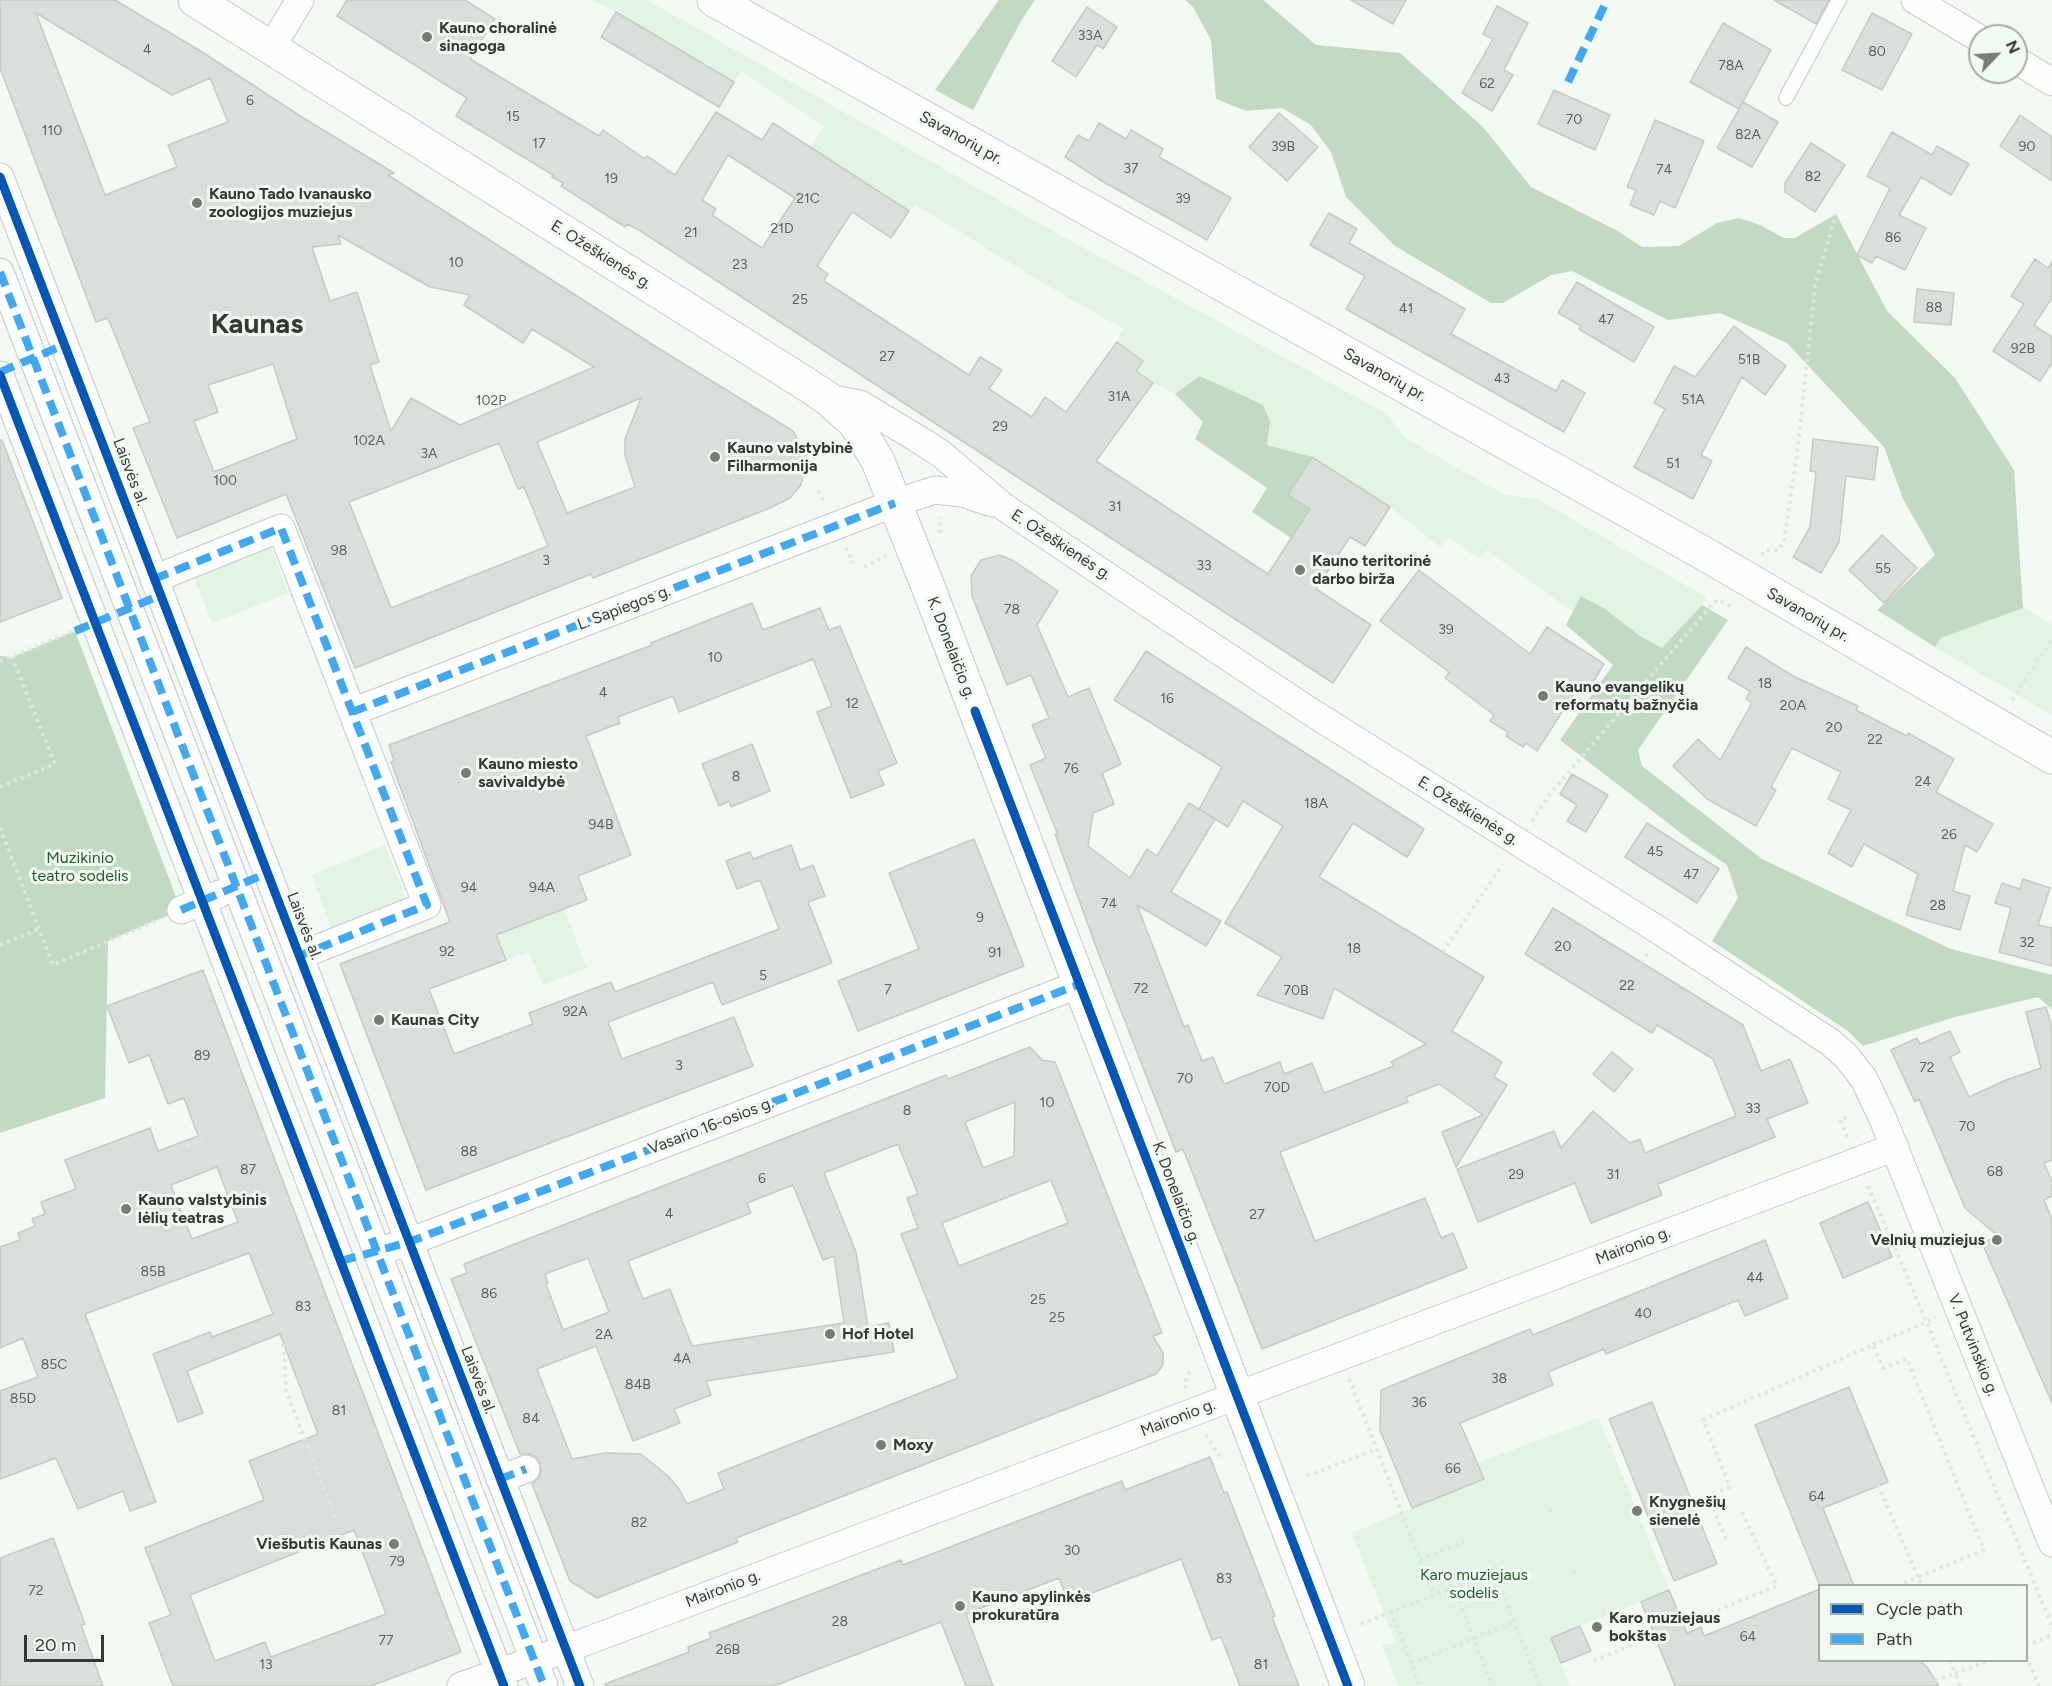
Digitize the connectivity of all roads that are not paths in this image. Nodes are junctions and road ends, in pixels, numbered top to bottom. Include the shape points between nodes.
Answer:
1 (195, 0) edge
2 (300, 0) edge
3 (714, 0) edge
4 (1839, 0) edge
5 (1915, 0) edge
6 (1968, 32) edge
7 (271, 48) junction
8 (2028, 67) edge
9 (2052, 82) edge
10 (1786, 98) dead end
11 (0, 177) edge
12 (0, 272) edge
13 (64, 345) junction
14 (33, 358) junction
15 (0, 373) edge
16 (827, 398) junction
17 (895, 503) junction
18 (1004, 507) junction
19 (158, 587) junction
20 (129, 608) junction
21 (85, 627) junction
22 (352, 712) junction
23 (2052, 757) edge
24 (267, 873) junction
25 (236, 886) junction
26 (192, 906) junction
27 (299, 956) junction
28 (1080, 984) junction
29 (1895, 1147) junction
30 (409, 1242) junction
31 (376, 1251) junction
32 (341, 1261) junction
33 (1237, 1395) junction
34 (526, 1469) dead end
35 (500, 1479) junction
36 (2052, 1544) edge
37 (566, 1649) junction
38 (534, 1660) junction
39 (501, 1680) edge
40 (461, 1686) edge
41 (543, 1686) edge
42 (580, 1686) edge
43 (1348, 1686) edge

1 - 7 street, E. Ožeškienės g.
2 - 7 street
3 - 23 street, Savanorių pr. via 1703,553
4 - 10 lane
5 - 6 street
7 - 16 street, E. Ožeškienės g.
8 - 9 street
11 - 13 street, Laisvės al.
12 - 14 street
13 - 14 street
13 - 19 street, Laisvės al.
14 - 15 street
14 - 20 street
15 - 21 street
16 - 17 street, K. Donelaičio g. via 855,423 878,461
16 - 18 street, E. Ožeškienės g. via 860,404 918,439
17 - 18 street, E. Ožeškienės g. via 935,490 962,493
17 - 22 street, L. Sapiegos g.
17 - 28 street, K. Donelaičio g.
18 - 29 street, E. Ožeškienės g. via 1311,712 1830,1042 1864,1079
19 - 20 street, Laisvės al.
19 - 22 street, Laisvės al. via 281,528
19 - 24 street, Laisvės al.
20 - 21 street, Laisvės al.
20 - 25 street
21 - 26 street
22 - 27 street, Laisvės al. via 427,905
24 - 25 street
24 - 27 street, Laisvės al.
25 - 26 street
25 - 31 street
26 - 32 street
27 - 30 street, Laisvės al.
28 - 30 street, Vasario 16-osios g.
28 - 33 street, K. Donelaičio g.
29 - 33 street, Maironio g.
29 - 36 street, V. Putvinskio g.
30 - 31 street, Vasario 16-osios g.
30 - 35 street, Laisvės al.
31 - 32 street, Vasario 16-osios g.
31 - 38 street
32 - 39 street
33 - 37 street, Maironio g.
33 - 43 street, K. Donelaičio g.
34 - 35 street
35 - 37 street, Laisvės al.
37 - 38 street, Maironio g.
37 - 42 street, Laisvės al.
38 - 39 street, Maironio g.
38 - 41 street
39 - 40 street, Maironio g.

